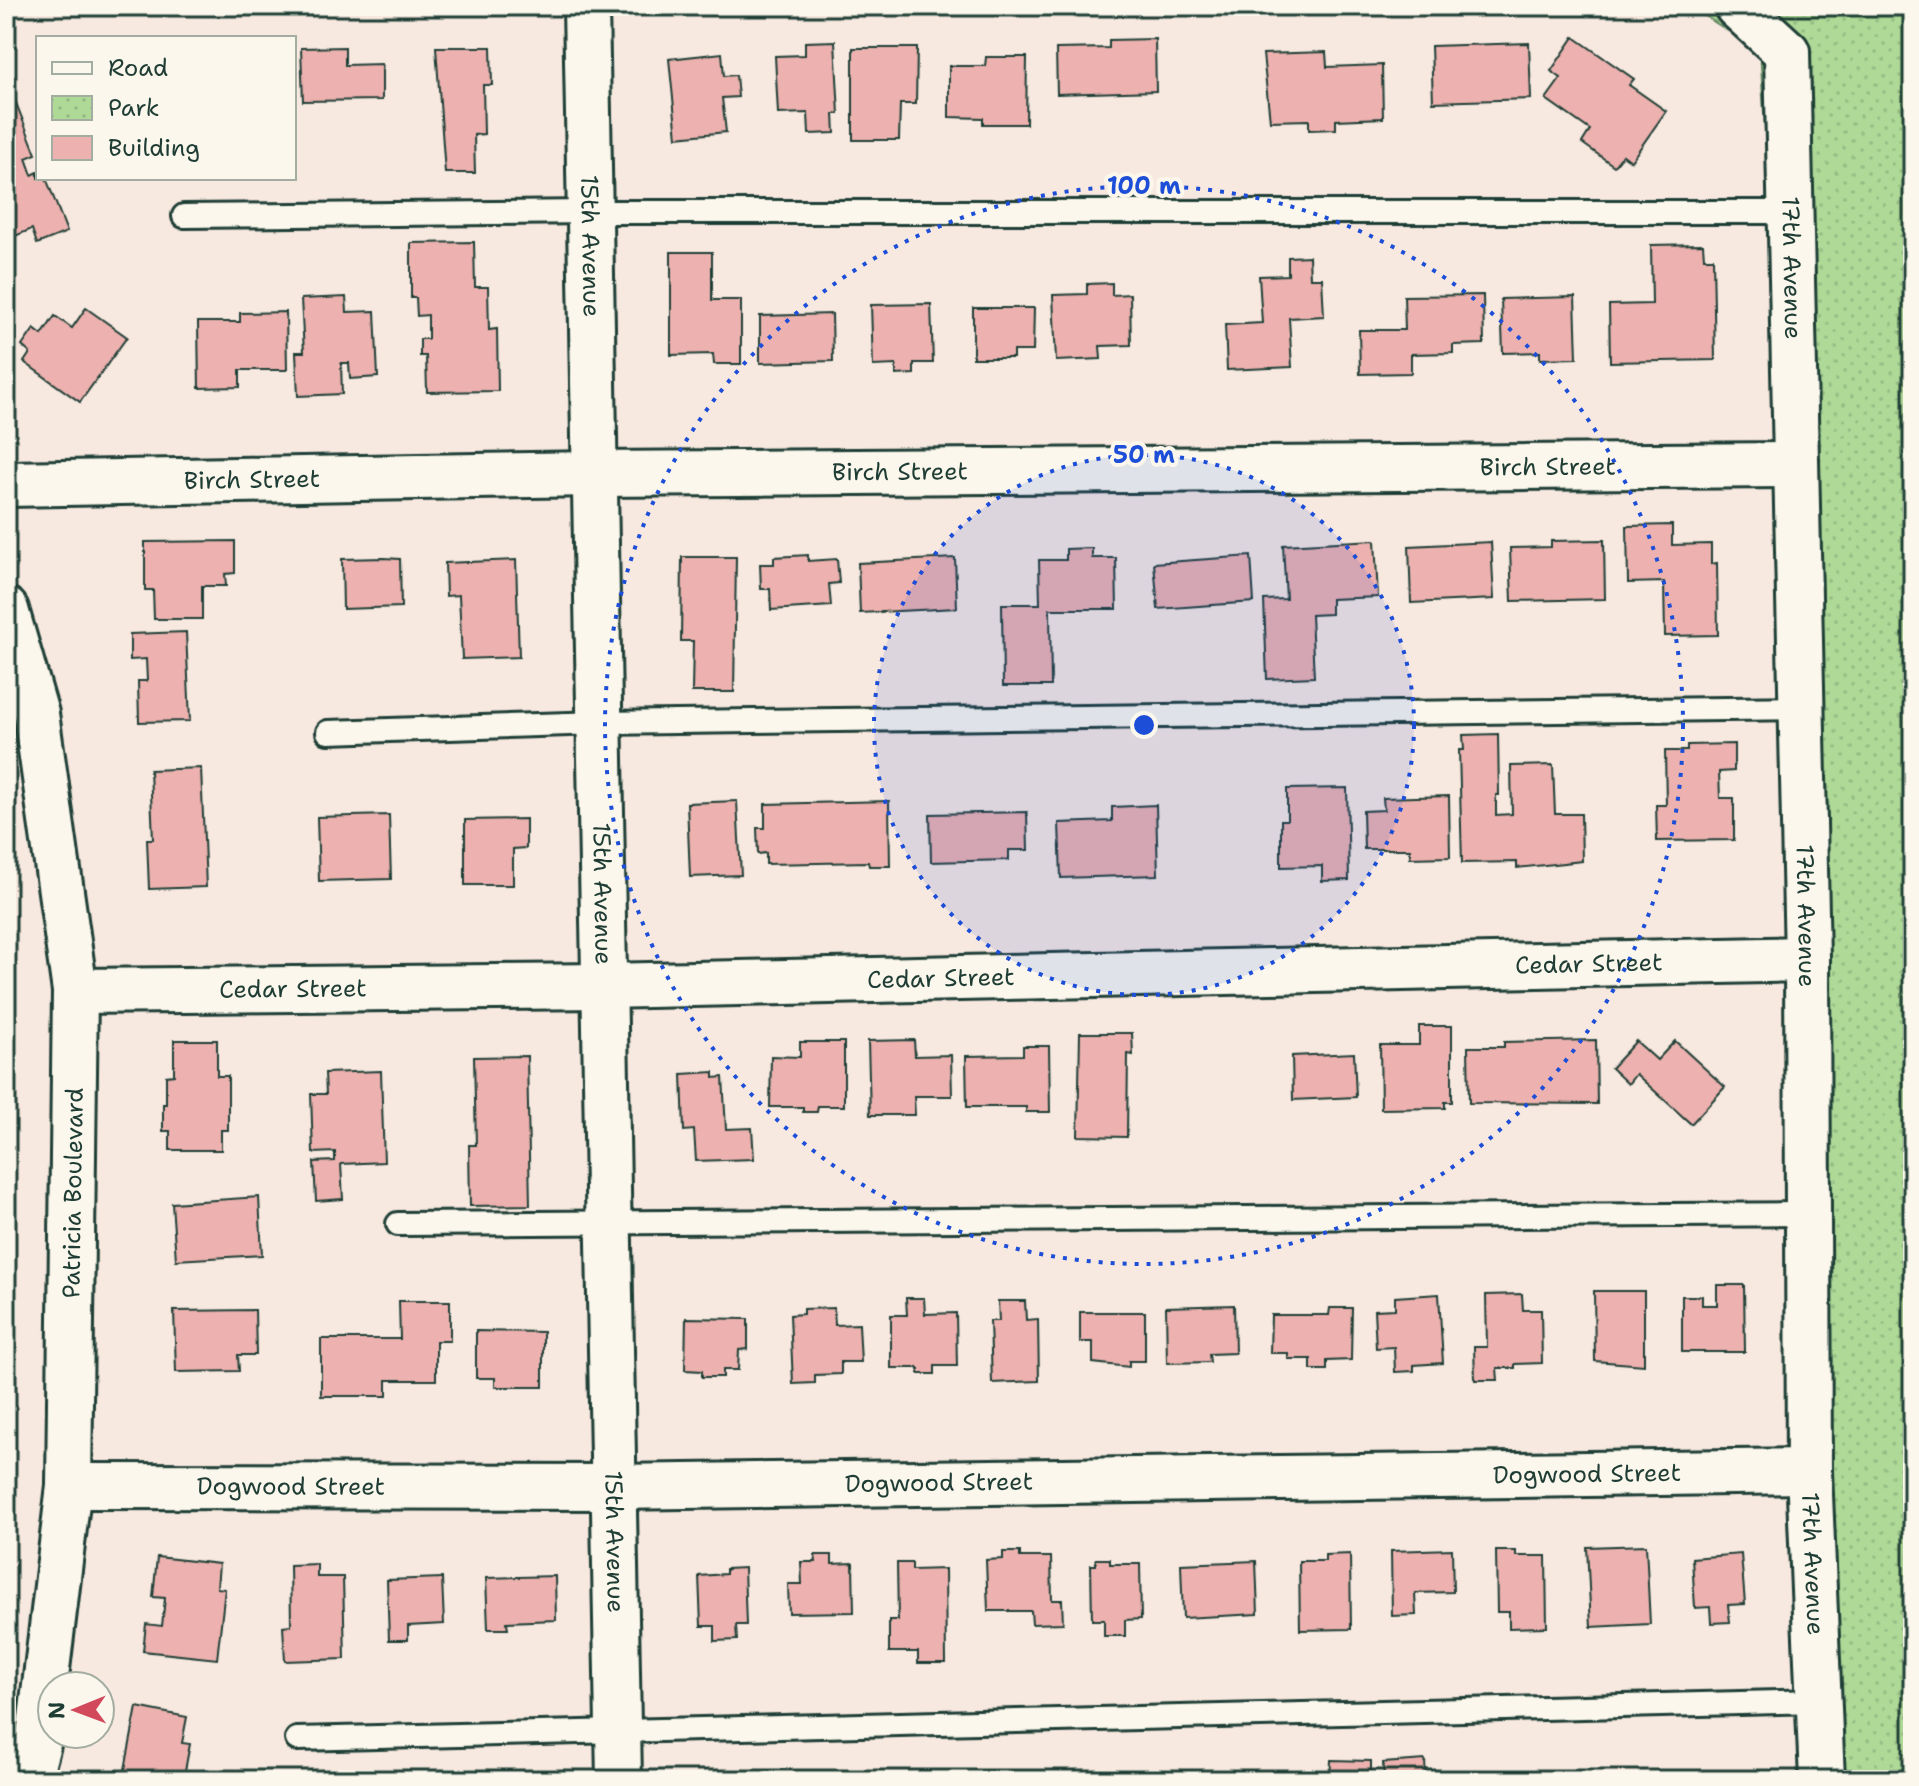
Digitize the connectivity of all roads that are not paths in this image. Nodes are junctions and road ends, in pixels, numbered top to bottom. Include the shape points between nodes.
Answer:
1 (586, 6) edge
2 (1737, 6) edge
3 (590, 212) junction
4 (1791, 212) junction
5 (184, 216) dead end
6 (1796, 465) junction
7 (594, 474) junction
8 (6, 484) edge
9 (6, 610) edge
10 (1800, 708) junction
11 (600, 723) junction
12 (328, 732) dead end
13 (1807, 959) junction
14 (604, 986) junction
15 (75, 991) junction
16 (1810, 1214) junction
17 (608, 1221) junction
18 (398, 1224) dead end
19 (1809, 1471) junction
20 (69, 1486) junction
21 (614, 1487) junction
22 (1821, 1701) junction
23 (618, 1732) junction
24 (297, 1739) dead end
25 (28, 1780) edge
26 (619, 1780) edge
27 (1822, 1780) edge

1 - 3 street, 15th Avenue
2 - 4 street, 17th Avenue via 1787,52
3 - 4 lane
3 - 5 lane
3 - 7 street, 15th Avenue
4 - 6 street, 17th Avenue
6 - 7 street, Birch Street
6 - 10 street, 17th Avenue
7 - 8 street, Birch Street
7 - 11 street, 15th Avenue
9 - 15 street, Patricia Boulevard via 36,714
10 - 11 lane
10 - 13 street, 17th Avenue
11 - 12 lane
11 - 14 street, 15th Avenue
13 - 14 street, Cedar Street
13 - 16 street, 17th Avenue
14 - 15 street, Cedar Street
14 - 17 street, 15th Avenue
15 - 20 street, Patricia Boulevard
16 - 17 lane
16 - 19 street, 17th Avenue
17 - 18 lane
17 - 21 street, 15th Avenue
19 - 21 street, Dogwood Street
19 - 22 street, 17th Avenue
20 - 21 street, Dogwood Street
20 - 25 street, Patricia Boulevard via 38,1744
21 - 23 street, 15th Avenue
22 - 23 lane
22 - 27 street, 17th Avenue
23 - 24 lane
23 - 26 street, 15th Avenue

